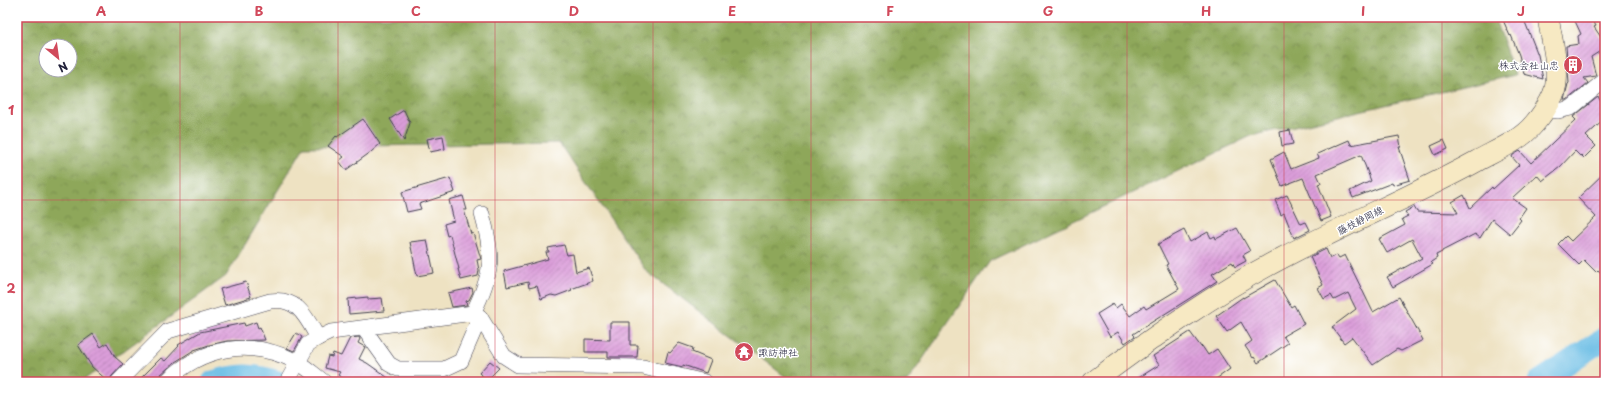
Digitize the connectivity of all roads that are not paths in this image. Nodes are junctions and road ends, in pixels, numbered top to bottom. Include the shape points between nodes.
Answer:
1 (1548, 17) edge
2 (1605, 80) edge
3 (1544, 109) junction
4 (482, 214) dead end
5 (476, 315) junction
6 (364, 329) junction
7 (318, 338) junction
8 (297, 364) junction
9 (118, 382) edge
10 (166, 382) edge
11 (287, 382) edge
12 (324, 382) edge
13 (705, 382) edge
14 (1093, 382) edge

1 - 3 main road, 藤枝静岡線 via 1557,80 1553,95
2 - 3 street via 1570,108 1558,111
3 - 14 main road, 藤枝静岡線 via 1534,124 1516,140 1462,170 1283,257 1244,279 1184,316
4 - 5 street via 489,239 490,268
5 - 6 street
5 - 6 street via 462,361 444,369 398,369 389,364
5 - 13 street via 504,356 518,365 643,367
6 - 7 street via 331,332
7 - 8 street via 308,344
7 - 9 street via 306,315 294,304 281,299 270,301 168,331
8 - 10 street via 267,351 244,348 220,350 189,364
8 - 11 street
8 - 12 street

